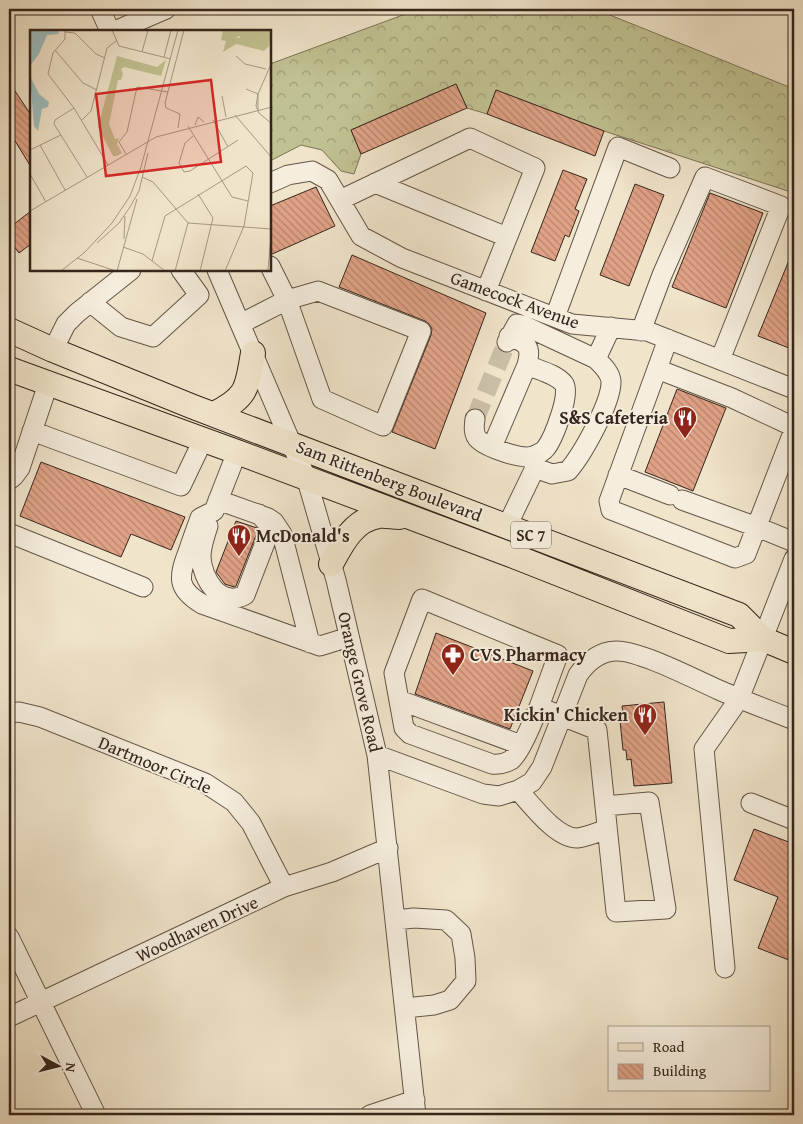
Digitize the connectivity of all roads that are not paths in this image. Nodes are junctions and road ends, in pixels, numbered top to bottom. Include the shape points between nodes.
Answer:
1 (100, 9) edge
2 (166, 9) edge
3 (110, 30) edge
4 (118, 30) edge
5 (670, 168) dead end
6 (375, 183) junction
7 (271, 184) edge
8 (340, 200) junction
9 (507, 237) junction
10 (271, 268) edge
11 (129, 271) edge
12 (182, 271) edge
13 (218, 271) edge
14 (486, 291) junction
15 (287, 300) junction
16 (90, 302) junction
17 (555, 317) junction
18 (240, 324) junction
19 (611, 328) junction
20 (9, 330) edge
21 (641, 330) junction
22 (668, 339) junction
23 (9, 343) edge
24 (53, 350) junction
25 (253, 353) junction
26 (596, 359) junction
27 (720, 360) junction
28 (527, 366) junction
29 (9, 369) edge
30 (657, 369) junction
31 (48, 384) junction
32 (794, 389) edge
33 (214, 414) junction
34 (475, 419) tunnel mouth
35 (794, 428) edge
36 (32, 431) junction
37 (203, 440) junction
38 (292, 443) junction
39 (492, 447) junction
40 (237, 452) junction
41 (534, 462) junction
42 (618, 475) junction
43 (9, 480) edge
44 (307, 480) junction
45 (212, 509) junction
46 (259, 514) junction
47 (410, 518) junction
48 (507, 526) junction
49 (757, 527) junction
50 (9, 533) edge
51 (794, 542) edge
52 (794, 559) edge
53 (331, 564) junction
54 (791, 579) edge
55 (143, 587) dead end
56 (349, 637) junction
57 (764, 639) junction
58 (310, 643) junction
59 (794, 652) edge
60 (739, 699) junction
61 (399, 700) junction
62 (539, 707) junction
63 (9, 713) edge
64 (562, 715) junction
65 (794, 720) edge
66 (521, 745) junction
67 (377, 754) junction
68 (468, 756) junction
69 (459, 786) junction
70 (518, 790) junction
71 (751, 803) dead end
72 (605, 806) junction
73 (794, 820) edge
74 (607, 829) junction
75 (388, 848) junction
76 (284, 888) junction
77 (396, 920) junction
78 (9, 937) edge
79 (725, 968) dead end
80 (41, 1002) junction
81 (405, 1008) junction
82 (9, 1017) edge
83 (415, 1108) edge
84 (96, 1115) edge
85 (370, 1115) edge

1 - 3 street
2 - 4 street
5 - 17 street via 618,147
6 - 8 street
6 - 9 street
6 - 9 street via 470,138 535,168
7 - 8 street, Gamecock Avenue via 288,175 312,171 328,180
8 - 14 street, Gamecock Avenue via 361,236 402,258
9 - 14 street
10 - 15 street
11 - 16 street
12 - 16 street via 199,295 153,337 121,327
13 - 18 street, Orange Grove Road
14 - 17 street, Gamecock Avenue
15 - 15 street via 322,400 383,426 421,331 318,291
15 - 18 street
16 - 24 street via 66,324
17 - 19 street, Gamecock Avenue via 572,324
18 - 25 street, Orange Grove Road
19 - 21 street, Gamecock Avenue
19 - 26 street
20 - 24 main road, Sam Rittenberg Boulevard / SC 7
21 - 22 street, Gamecock Avenue
21 - 27 street via 704,177 781,206
22 - 27 street, Gamecock Avenue
22 - 30 street
23 - 24 main road
24 - 33 main road, Sam Rittenberg Boulevard / SC 7
25 - 33 main road via 247,386 238,400
25 - 38 street, Orange Grove Road
26 - 28 street via 517,324 508,339 527,345 530,353
26 - 41 street via 606,368 611,379 608,400 578,458 568,471 559,474 552,474
27 - 32 street, Gamecock Avenue
28 - 39 street
28 - 41 street via 553,376 566,388 565,405 545,449
29 - 31 main road, Sam Rittenberg Boulevard / SC 7
30 - 35 street via 732,398
30 - 42 street
31 - 36 street
31 - 37 main road, Sam Rittenberg Boulevard / SC 7
33 - 38 main road, Sam Rittenberg Boulevard / SC 7
34 - 39 street via 475,435
35 - 49 street
36 - 37 street via 181,486
36 - 43 street via 20,468
37 - 40 main road, Sam Rittenberg Boulevard / SC 7
38 - 44 street, Orange Grove Road
38 - 48 main road, Sam Rittenberg Boulevard / SC 7
39 - 41 street
40 - 44 main road, Sam Rittenberg Boulevard / SC 7
40 - 45 street
41 - 48 street
42 - 49 street
42 - 49 street via 609,501 611,510 735,558 746,554
44 - 47 main road, Sam Rittenberg Boulevard / SC 7
44 - 53 street, Orange Grove Road
45 - 46 street
45 - 46 street via 201,559 212,589 236,600 245,595 268,535 268,524
45 - 58 street via 200,518 181,570 183,588 202,604
46 - 58 street via 274,522 282,534
47 - 53 main road via 379,516 362,522 348,534
47 - 57 main road, Sam Rittenberg Boulevard / SC 7 via 729,641
48 - 57 main road, Sam Rittenberg Boulevard / SC 7 via 739,615
49 - 51 street
50 - 55 street
52 - 54 street
53 - 56 street, Orange Grove Road
54 - 57 street
56 - 58 street via 320,646
56 - 67 street, Orange Grove Road
57 - 59 main road, Sam Rittenberg Boulevard / SC 7
57 - 60 street
60 - 64 street via 635,654 616,651 599,655 586,664 578,675
60 - 65 street
60 - 79 street via 704,749
61 - 62 street via 394,673 422,599 558,655
61 - 66 street
61 - 68 street via 404,728 410,734
62 - 64 street
62 - 66 street
63 - 76 street, Dartmoor Circle via 40,717 205,783 234,802 251,823
64 - 70 street via 542,767 532,782
64 - 72 street via 598,730
66 - 68 street via 512,759 501,765
67 - 69 street
67 - 75 street, Orange Grove Road
68 - 69 street
69 - 70 street via 499,796
70 - 74 street via 561,834 580,838
71 - 73 street
72 - 74 street
72 - 74 street via 649,802 666,909 616,912
75 - 76 street, Woodhaven Drive
75 - 77 street, Orange Grove Road
76 - 80 street, Woodhaven Drive
77 - 81 street, Orange Grove Road
77 - 81 street via 446,920 461,934 465,958 466,981 450,1000
78 - 80 street
80 - 82 street, Woodhaven Drive
80 - 84 street
81 - 83 street, Orange Grove Road
83 - 85 street

